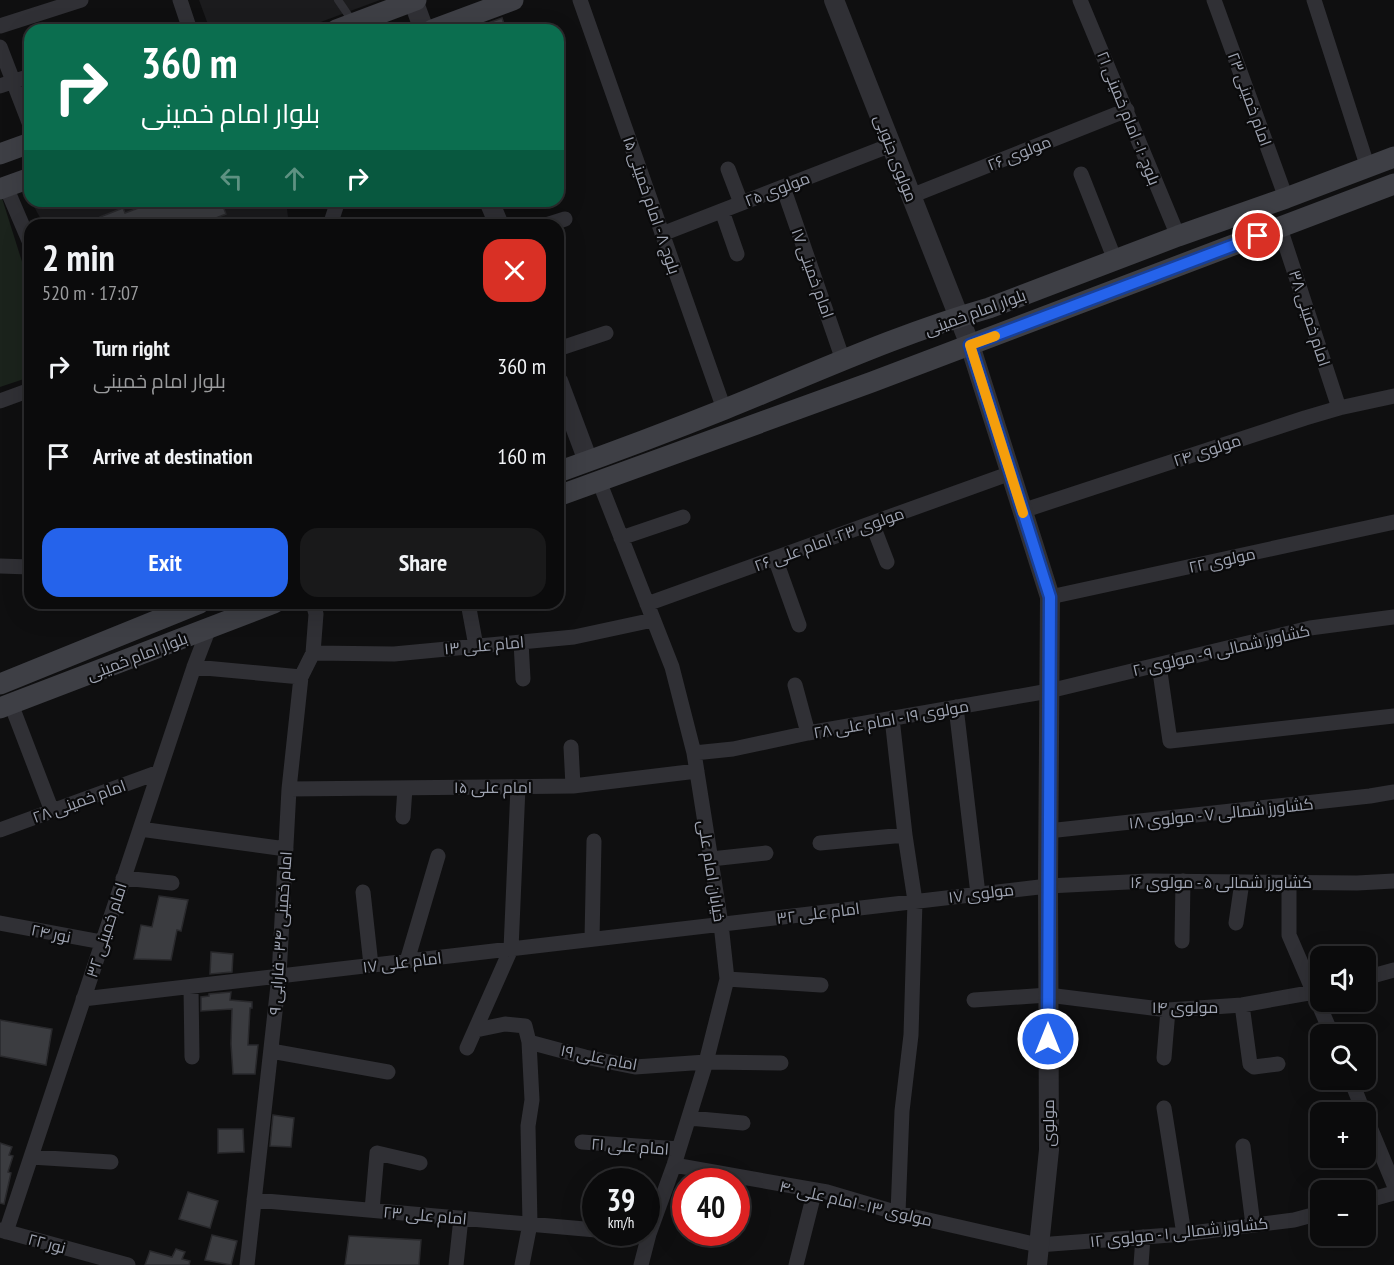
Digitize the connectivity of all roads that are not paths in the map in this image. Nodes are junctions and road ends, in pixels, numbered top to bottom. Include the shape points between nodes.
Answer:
1 (81, 0) edge
2 (180, 0) edge
3 (338, 0) edge
4 (414, 0) edge
5 (513, 0) edge
6 (580, 0) edge
7 (834, 0) edge
8 (1080, 0) edge
9 (1214, 0) edge
10 (1314, 0) edge
11 (188, 24) edge
12 (343, 24) edge
13 (352, 24) edge
14 (422, 24) edge
15 (448, 24) edge
16 (0, 26) edge
17 (0, 47) edge
18 (24, 78) edge
19 (6, 84) edge
20 (1127, 110) junction
21 (24, 115) edge
22 (24, 145) edge
23 (891, 145) junction
24 (0, 154) edge
25 (1394, 158) edge
26 (1368, 168) junction
27 (728, 169) dead end
28 (1081, 174) dead end
29 (24, 180) edge
30 (1394, 184) edge
31 (783, 187) junction
32 (3, 188) edge
33 (911, 196) junction
34 (1286, 198) junction
35 (741, 203) junction
36 (722, 211) junction
37 (1280, 228) junction
38 (24, 231) edge
39 (662, 234) junction
40 (1178, 236) junction
41 (737, 254) dead end
42 (1115, 260) junction
43 (959, 317) junction
44 (606, 333) dead end
45 (970, 345) junction
46 (564, 347) edge
47 (843, 360) junction
48 (24, 392) edge
49 (1394, 396) edge
50 (564, 397) edge
51 (0, 401) edge
52 (1339, 408) junction
53 (724, 409) junction
54 (588, 461) junction
55 (564, 470) edge
56 (1011, 474) junction
57 (599, 481) junction
58 (564, 494) edge
59 (1022, 511) junction
60 (683, 517) dead end
61 (1394, 522) edge
62 (872, 523) junction
63 (621, 538) junction
64 (775, 558) junction
65 (887, 562) dead end
66 (0, 566) edge
67 (24, 567) edge
68 (1050, 597) junction
69 (647, 604) junction
70 (185, 609) edge
71 (258, 609) edge
72 (315, 609) edge
73 (469, 609) edge
74 (1394, 617) edge
75 (653, 620) junction
76 (799, 625) dead end
77 (208, 628) junction
78 (521, 642) junction
79 (476, 646) junction
80 (312, 653) junction
81 (1159, 665) junction
82 (194, 667) junction
83 (301, 677) junction
84 (523, 679) dead end
85 (0, 684) edge
86 (795, 685) dead end
87 (1049, 691) junction
88 (5, 706) edge
89 (956, 707) junction
90 (1394, 716) edge
91 (892, 718) junction
92 (808, 733) junction
93 (571, 747) dead end
94 (694, 753) junction
95 (697, 771) junction
96 (159, 772) junction
97 (573, 786) junction
98 (518, 787) junction
99 (405, 788) junction
100 (289, 789) junction
101 (1394, 792) edge
102 (52, 811) junction
103 (403, 817) dead end
104 (140, 829) junction
105 (0, 830) edge
106 (1048, 831) junction
107 (905, 835) junction
108 (594, 841) dead end
109 (820, 843) dead end
110 (286, 849) junction
111 (766, 854) dead end
112 (438, 856) dead end
113 (711, 859) junction
114 (123, 878) junction
115 (1183, 881) junction
116 (1394, 881) edge
117 (1242, 882) junction
118 (1289, 882) junction
119 (172, 883) dead end
120 (1048, 885) junction
121 (363, 892) dead end
122 (978, 894) junction
123 (915, 901) junction
124 (0, 923) edge
125 (1236, 923) dead end
126 (721, 924) junction
127 (592, 939) junction
128 (1182, 941) dead end
129 (102, 942) junction
130 (511, 949) junction
131 (407, 961) junction
132 (370, 965) junction
133 (1394, 970) edge
134 (1376, 975) edge
135 (279, 976) junction
136 (1310, 978) edge
137 (727, 979) junction
138 (821, 985) dead end
139 (191, 987) junction
140 (1310, 993) edge
141 (1048, 995) junction
142 (83, 999) junction
143 (975, 1000) dead end
144 (1242, 1005) junction
145 (1168, 1010) junction
146 (476, 1030) junction
147 (529, 1042) junction
148 (467, 1048) dead end
149 (271, 1051) junction
150 (192, 1057) dead end
151 (1164, 1058) dead end
152 (706, 1062) junction
153 (781, 1063) dead end
154 (1278, 1064) dead end
155 (388, 1072) dead end
156 (1164, 1108) dead end
157 (688, 1118) junction
158 (743, 1123) dead end
159 (1376, 1141) edge
160 (582, 1142) dead end
161 (1244, 1146) dead end
162 (679, 1149) junction
163 (31, 1157) junction
164 (111, 1162) dead end
165 (420, 1163) dead end
166 (674, 1165) junction
167 (1394, 1185) edge
168 (815, 1190) junction
169 (1394, 1193) edge
170 (660, 1195) edge
171 (1376, 1198) edge
172 (254, 1200) junction
173 (372, 1210) junction
174 (898, 1213) junction
175 (1310, 1216) edge
176 (461, 1218) junction
177 (530, 1224) junction
178 (1253, 1225) junction
179 (582, 1229) edge
180 (3, 1231) edge
181 (1184, 1234) junction
182 (1143, 1237) junction
183 (642, 1246) edge
184 (1037, 1255) edge
185 (128, 1265) edge
186 (247, 1265) edge
187 (456, 1265) edge
188 (522, 1265) edge
189 (641, 1265) edge
190 (796, 1265) edge
191 (1141, 1265) edge

1 - 16 street
2 - 11 street
3 - 12 lane
4 - 13 main road
4 - 14 street
5 - 15 main road
6 - 39 street, بلوچ ۸ - امام خمینی ۱۵
7 - 23 street, مولوی جنوبی
8 - 20 street, بلوچ ۱۰ - امام خمینی ۲۱
9 - 34 street, امام خمینی ۲۳
10 - 26 street
17 - 19 street
18 - 19 street
19 - 21 street
20 - 33 street, مولوی ۲۶
20 - 40 street, بلوچ ۱۰ - امام خمینی ۲۱
22 - 24 main road
23 - 31 street, مولوی ۲۵
23 - 33 street, مولوی جنوبی
25 - 26 main road, بلوار امام خمینی
26 - 34 main road, بلوار امام خمینی
27 - 35 street
28 - 42 street
29 - 32 main road
30 - 37 main road, بلوار امام خمینی
31 - 35 street, مولوی ۲۵
31 - 47 street, امام خمینی ۱۷
32 - 38 street
33 - 43 street, مولوی جنوبی
34 - 40 main road, بلوار امام خمینی
35 - 36 street, مولوی ۲۵
36 - 39 street, مولوی ۲۵
36 - 41 street
37 - 45 main road, بلوار امام خمینی
37 - 52 street, امام خمینی ۳۸
39 - 53 street, بلوچ ۸ - امام خمینی ۱۵
40 - 42 main road, بلوار امام خمینی
42 - 43 main road, بلوار امام خمینی
43 - 45 street, مولوی جنوبی
43 - 47 main road, بلوار امام خمینی
44 - 46 street
45 - 56 street, مولوی
45 - 57 main road, بلوار امام خمینی
47 - 53 main road, بلوار امام خمینی
48 - 51 street
49 - 52 street, مولوی ۲۴
50 - 54 street
52 - 59 street, مولوی ۲۴
53 - 54 main road, بلوار امام خمینی
54 - 55 main road, بلوار امام خمینی
54 - 57 main road
56 - 59 street, مولوی
56 - 62 street, مولوی ۲۳- امام علی ۲۶
57 - 58 main road, بلوار امام خمینی
57 - 63 street, خیابان امام علی
59 - 68 street, مولوی
60 - 63 street
61 - 68 street, مولوی ۲۲
62 - 64 street, مولوی ۲۳- امام علی ۲۶
62 - 65 street
63 - 69 street, خیابان امام علی
64 - 69 street, مولوی ۲۳- امام علی ۲۶
64 - 76 street
66 - 67 street
68 - 87 street, مولوی
69 - 75 street, خیابان امام علی
70 - 85 main road, بلوار امام خمینی
71 - 77 main road, بلوار امام خمینی
72 - 80 street, امام خمینی ۳۴ - فارابی ۹
73 - 79 street
74 - 81 street, کشاورز شمالی ۹ - مولوی ۲۰ via 1310,628
75 - 78 street, امام علی ۱۳ via 574,637
75 - 94 street, خیابان امام علی via 672,667
77 - 82 street, امام خمینی ۳۲
77 - 88 main road, بلوار امام خمینی
78 - 79 street, امام علی ۱۳
78 - 84 street
79 - 80 street, امام علی ۱۳ via 394,654
80 - 83 street, امام خمینی ۳۴ - فارابی ۹
81 - 87 street, کشاورز شمالی ۹ - مولوی ۲۰
81 - 90 street via 1170,741
82 - 83 street
82 - 96 street, امام خمینی ۳۲
83 - 100 street, امام خمینی ۳۴ - فارابی ۹
86 - 92 street
87 - 89 street, مولوی ۱۹ - امام علی ۲۸
87 - 106 street, مولوی
88 - 102 street
89 - 91 street, مولوی ۱۹ - امام علی ۲۸
89 - 122 street
91 - 92 street, مولوی ۱۹ - امام علی ۲۸
91 - 107 street
92 - 94 street, مولوی ۱۹ - امام علی ۲۸
93 - 97 street
94 - 95 street, خیابان امام علی
95 - 97 street, امام علی ۱۵
95 - 113 street, خیابان امام علی
96 - 102 street, امام خمینی ۲۸
96 - 104 street, امام خمینی ۳۲
97 - 98 street, امام علی ۱۵
98 - 99 street, امام علی ۱۵
98 - 130 street
99 - 100 street, امام علی ۱۵
99 - 103 street
100 - 110 street, امام خمینی ۳۴ - فارابی ۹
101 - 106 street, کشاورز شمالی ۷ - مولوی ۱۸
102 - 105 street, امام خمینی ۲۸
104 - 110 street
104 - 114 street, امام خمینی ۳۲
106 - 120 street, مولوی
107 - 109 street
107 - 123 street
108 - 127 street
110 - 135 street, امام خمینی ۳۴ - فارابی ۹
111 - 113 street
112 - 131 street
113 - 126 street, خیابان امام علی
114 - 119 street
114 - 129 street, امام خمینی ۳۲
115 - 117 street, کشاورز شمالی ۵ - مولوی ۱۶
115 - 120 street, کشاورز شمالی ۵ - مولوی ۱۶
115 - 128 street
116 - 118 street, کشاورز شمالی ۵ - مولوی ۱۶
117 - 118 street, کشاورز شمالی ۵ - مولوی ۱۶
117 - 125 street
118 - 136 street via 1289,935
120 - 122 street, مولوی ۱۷
120 - 141 street, مولوی
121 - 132 street
122 - 123 street, مولوی ۱۷
123 - 126 street, امام علی ۳۲
123 - 174 street via 911,1035 902,1111
124 - 129 street, نور ۲۴
126 - 127 street, امام علی ۱۷
126 - 137 street, خیابان امام علی
127 - 130 street, امام علی ۱۷
129 - 142 street, امام خمینی ۳۲
130 - 131 street, امام علی ۱۷
130 - 146 street
131 - 132 street, امام علی ۱۷
132 - 135 street, امام علی ۱۷
133 - 134 street
135 - 139 street, امام علی ۱۷
135 - 149 street, امام خمینی ۳۴ - فارابی ۹
137 - 138 street
137 - 152 street, خیابان امام علی
139 - 142 street, امام علی ۱۷
139 - 150 street
140 - 144 street, مولوی ۱۴
141 - 143 street, مولوی ۱۴
141 - 145 street, مولوی ۱۴
141 - 184 street, مولوی via 1049,1150
142 - 163 street, امام خمینی ۳۲
144 - 145 street, مولوی ۱۴
144 - 154 street via 1250,1064
145 - 151 street
146 - 147 street via 505,1024 525,1026
146 - 148 street
147 - 152 street, امام علی ۱۹ via 635,1067
147 - 177 street
149 - 155 street
149 - 172 street, امام خمینی ۳۴ - فارابی ۹
152 - 153 street, امام علی ۱۹
152 - 157 street, خیابان امام علی
156 - 181 street
157 - 158 street
157 - 162 street, خیابان امام علی
159 - 167 street
160 - 162 street, امام علی ۲۱
161 - 178 street
162 - 166 street, خیابان امام علی
163 - 164 street
163 - 180 street, امام خمینی ۳۲
165 - 173 street via 377,1153
166 - 168 street, مولوی ۱۳ - امام علی ۴۰
166 - 170 street, خیابان امام علی
168 - 174 street, مولوی ۱۳ - امام علی ۴۰
168 - 190 street
169 - 171 street
172 - 173 street, امام علی ۲۳
172 - 186 street, امام خمینی ۳۴ - فارابی ۹
173 - 176 street, امام علی ۲۳
174 - 184 street, مولوی ۱۳ - امام علی ۴۰
175 - 178 street, کشاورز شمالی ۱ - مولوی ۱۲
176 - 177 street, امام علی ۲۳
176 - 187 street
177 - 179 street, امام علی ۲۳
177 - 188 street
178 - 181 street, کشاورز شمالی ۱ - مولوی ۱۲
180 - 185 street, نور ۲۲
181 - 182 street, کشاورز شمالی ۱ - مولوی ۱۲
182 - 184 street, کشاورز شمالی ۱ - مولوی ۱۲
182 - 191 street
183 - 189 street, خیابان امام علی

